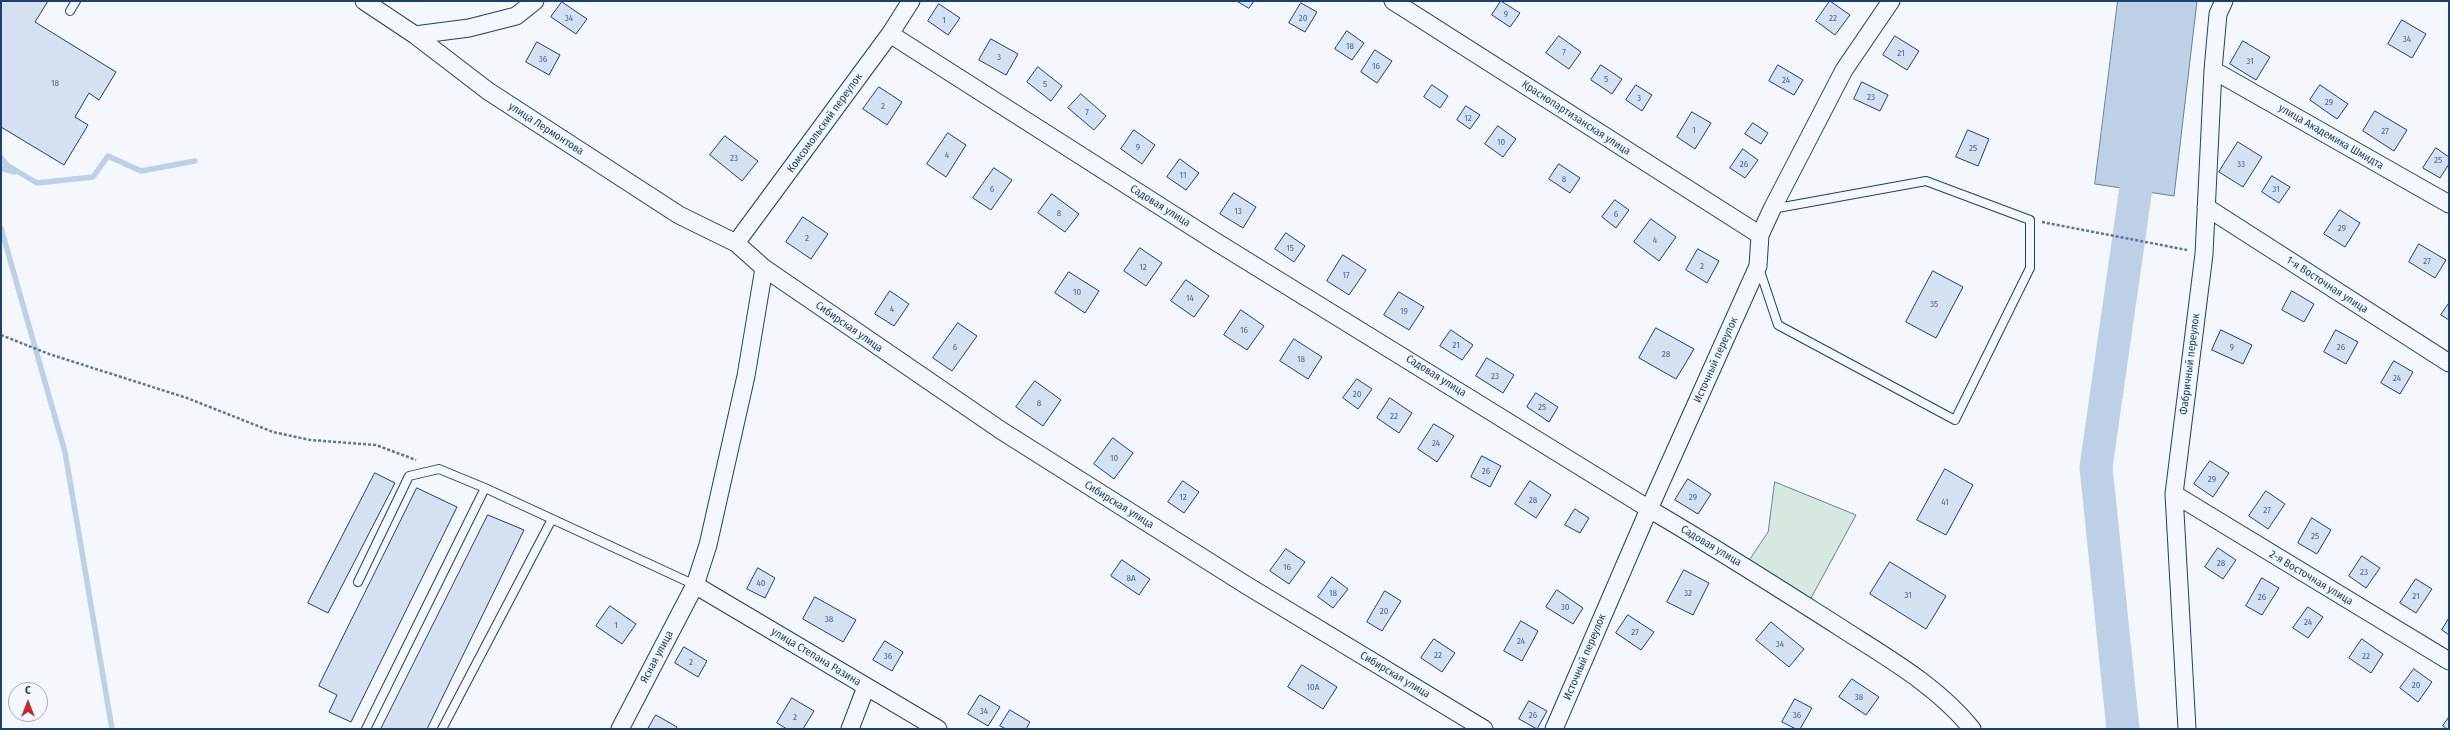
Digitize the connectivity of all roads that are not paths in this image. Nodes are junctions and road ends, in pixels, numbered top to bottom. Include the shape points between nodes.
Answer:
1 (76, 1) edge
2 (364, 1) edge
3 (535, 1) edge
4 (911, 1) edge
5 (1393, 1) edge
6 (1891, 1) edge
7 (2224, 1) edge
8 (70, 11) dead end
9 (890, 34) junction
10 (415, 35) junction
11 (2214, 70) junction
12 (2449, 204) edge
13 (2206, 207) junction
14 (1772, 210) junction
15 (1760, 235) junction
16 (736, 244) junction
17 (1758, 266) junction
18 (764, 268) junction
19 (2449, 363) edge
20 (485, 488) junction
21 (2174, 494) junction
22 (1649, 509) junction
23 (552, 519) junction
24 (358, 582) dead end
25 (695, 585) junction
26 (2449, 661) edge
27 (866, 687) junction
28 (366, 729) edge
29 (442, 729) edge
30 (620, 729) edge
31 (850, 729) edge
32 (938, 729) edge
33 (1484, 729) edge
34 (1554, 729) edge
35 (1972, 729) edge
36 (2187, 729) edge

1 - 8 lane
2 - 10 street, улица Лермонтова
3 - 10 street via 516,16 469,28
4 - 9 street, Комсомольский переулок
5 - 15 street, Краснопартизанская улица
6 - 14 street, Источный переулок via 1844,70
7 - 11 street, Фабричный переулок via 2218,14
9 - 16 street, Комсомольский переулок
9 - 22 street, Садовая улица via 1213,240
10 - 16 street, улица Лермонтова via 488,91 679,215
11 - 12 street, улица Академика Шмидта
11 - 13 street, Фабричный переулок
13 - 19 street, 1-я Восточная улица
13 - 21 street, Фабричный переулок via 2204,254
14 - 15 street, Источный переулок
14 - 17 lane via 1926,181 2030,220 2030,268 1955,420 1778,325
15 - 17 street, Источный переулок
16 - 18 street, улица Лермонтова
17 - 22 street, Источный переулок
18 - 25 street, Ясная улица via 746,376 708,545
18 - 33 street, Сибирская улица via 1002,431 1252,589
20 - 23 lane
20 - 24 lane via 439,470 409,476
20 - 28 lane
21 - 26 street, 2-я Восточная улица
21 - 36 street, Фабричный переулок
22 - 34 street, Источный переулок
22 - 35 street, Садовая улица via 1714,547 1897,665 1958,710
23 - 25 lane
23 - 29 lane
25 - 27 street, улица Степана Разина
25 - 30 street, Ясная улица
27 - 31 street
27 - 32 street, улица Степана Разина

